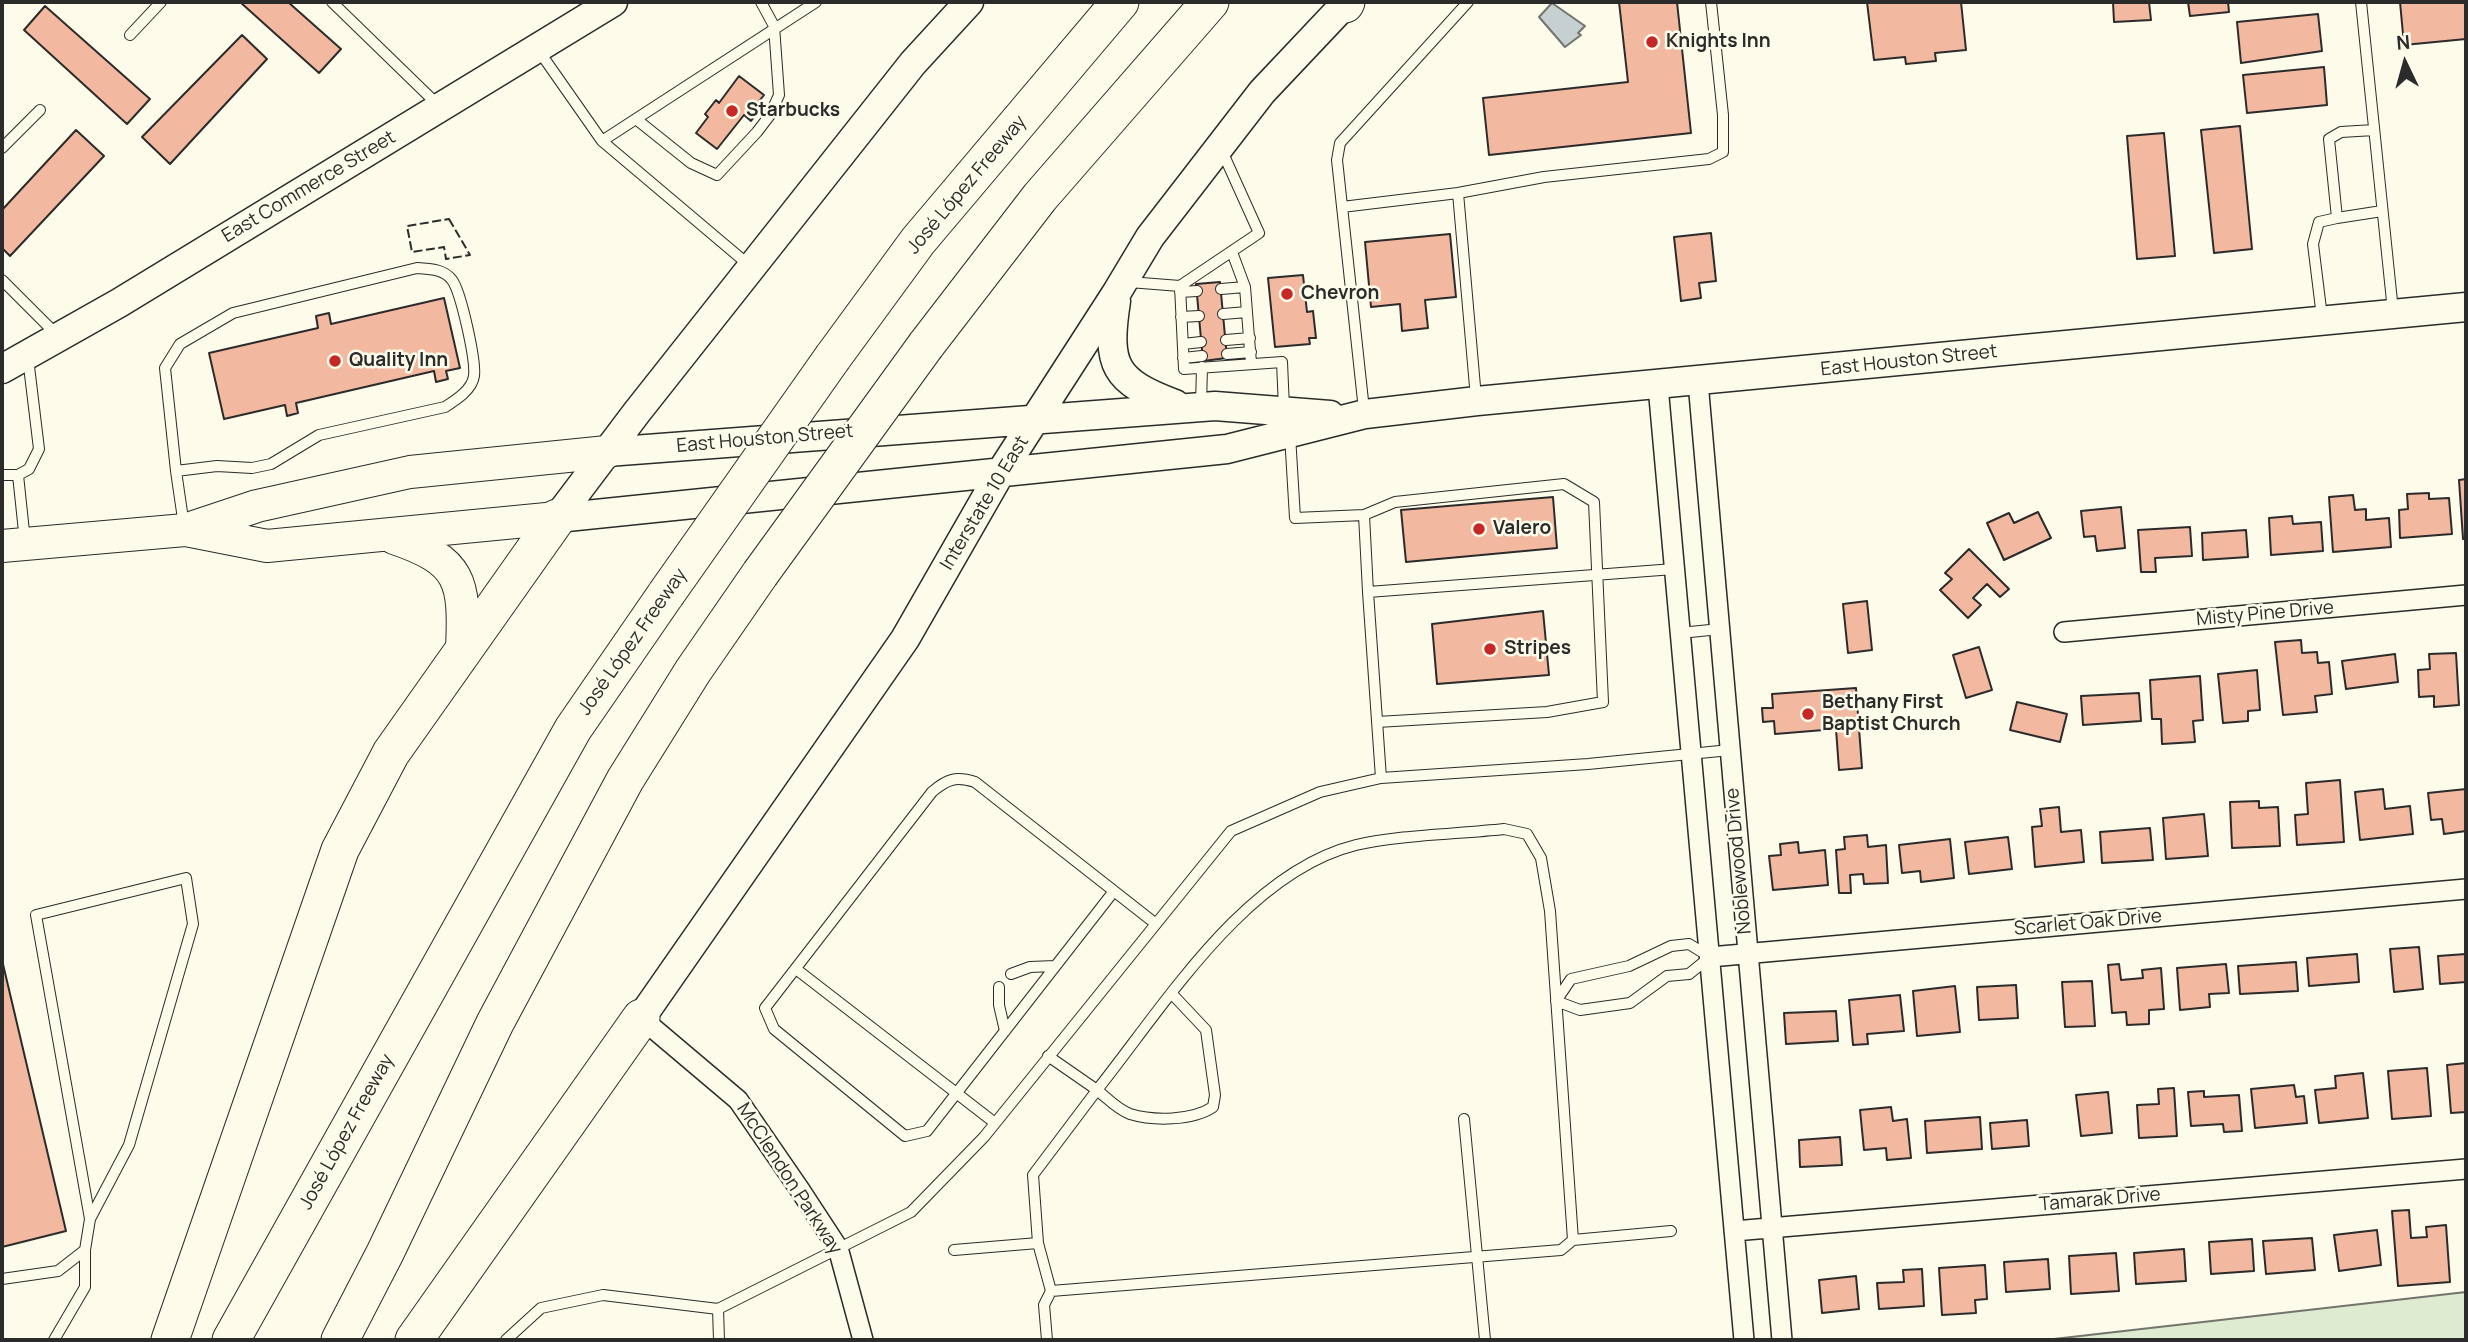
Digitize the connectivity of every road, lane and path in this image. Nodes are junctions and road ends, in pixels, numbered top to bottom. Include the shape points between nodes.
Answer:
1 (161, 2) edge
2 (332, 2) edge
3 (613, 2) edge
4 (761, 2) edge
5 (816, 2) edge
6 (969, 2) edge
7 (1120, 2) edge
8 (1210, 2) edge
9 (1711, 2) edge
10 (2361, 2) edge
11 (1346, 3) edge
12 (1465, 3) edge
13 (774, 26) junction
14 (130, 35) dead end
15 (537, 48) junction
16 (440, 107) junction
17 (40, 110) dead end
18 (636, 119) junction
19 (2374, 130) junction
20 (602, 141) junction
21 (1220, 147) junction
22 (2, 148) edge
23 (1458, 193) junction
24 (1342, 207) junction
25 (2382, 211) junction
26 (2337, 218) junction
27 (1232, 252) junction
28 (751, 267) junction
29 (2, 280) edge
30 (1120, 287) junction
31 (1245, 287) junction
32 (1180, 289) junction
33 (1221, 289) dead end
34 (1197, 291) dead end
35 (2466, 307) edge
36 (1247, 312) junction
37 (1223, 314) dead end
38 (2393, 314) junction
39 (1199, 316) dead end
40 (1181, 317) junction
41 (2323, 321) junction
42 (59, 337) junction
43 (1250, 338) junction
44 (1226, 340) dead end
45 (1201, 342) dead end
46 (1183, 344) junction
47 (27, 354) junction
48 (1227, 354) dead end
49 (1251, 357) junction
50 (1202, 362) junction
51 (2, 369) edge
52 (1698, 382) junction
53 (1658, 386) junction
54 (1477, 401) junction
55 (1193, 407) junction
56 (1359, 416) junction
57 (1038, 417) junction
58 (1287, 422) junction
59 (607, 452) junction
60 (176, 471) junction
61 (2, 475) edge
62 (18, 475) junction
63 (999, 475) junction
64 (1364, 515) junction
65 (558, 518) junction
66 (185, 530) junction
67 (389, 536) junction
68 (14, 545) edge
69 (1674, 569) junction
70 (1595, 576) junction
71 (1368, 592) junction
72 (2466, 595) edge
73 (1720, 629) junction
74 (2064, 632) dead end
75 (1680, 633) junction
76 (462, 649) junction
77 (1377, 722) junction
78 (1730, 750) junction
79 (1691, 754) junction
80 (1381, 778) junction
81 (2466, 889) edge
82 (1114, 891) junction
83 (1156, 923) junction
84 (1747, 954) junction
85 (1710, 957) junction
86 (1055, 966) junction
87 (796, 969) junction
88 (1011, 974) dead end
89 (999, 988) dead end
90 (1172, 995) junction
91 (1556, 1001) junction
92 (641, 1018) junction
93 (1005, 1031) junction
94 (1048, 1056) junction
95 (1097, 1090) junction
96 (956, 1094) junction
97 (1464, 1119) dead end
98 (995, 1123) junction
99 (2466, 1169) edge
100 (90, 1219) junction
101 (1772, 1229) junction
102 (1671, 1231) dead end
103 (1734, 1231) junction
104 (1573, 1240) junction
105 (1038, 1243) junction
106 (838, 1248) junction
107 (85, 1250) junction
108 (954, 1250) dead end
109 (1477, 1258) junction
110 (2, 1279) edge
111 (1051, 1291) junction
112 (718, 1308) junction
113 (54, 1340) edge
114 (170, 1340) edge
115 (231, 1340) edge
116 (340, 1340) edge
117 (414, 1340) edge
118 (506, 1340) edge
119 (719, 1340) edge
120 (863, 1340) edge
121 (1047, 1340) edge
122 (1485, 1340) edge
123 (1744, 1340) edge
124 (1782, 1340) edge

1 - 14 lane
2 - 16 lane
3 - 15 main road, East Commerce Street
4 - 13 lane
5 - 13 lane
6 - 28 main road via 913,63
7 - 115 highway, José López Freeway, bridge via 918,241 573,729
8 - 116 highway, bridge via 1040,197 926,345 693,671 625,780 495,1023
9 - 23 lane via 1723,152 1709,159 1544,177
10 - 19 lane
11 - 21 main road, Interstate 10 East via 1262,92
12 - 24 lane via 1340,143 1337,160
13 - 18 lane
13 - 18 lane via 779,95 770,116 717,175 691,163
15 - 16 main road, East Commerce Street
15 - 20 lane
16 - 42 main road, East Commerce Street
17 - 22 lane
18 - 20 lane
19 - 25 lane
19 - 26 lane via 2341,132 2329,139
20 - 28 lane
21 - 27 lane via 1259,233
21 - 30 main road, Interstate 10 East via 1150,237
23 - 24 lane
23 - 54 lane
24 - 56 lane
25 - 26 lane
25 - 38 lane
26 - 41 lane via 2319,222 2313,244
27 - 31 lane
27 - 32 lane
28 - 59 main road
29 - 42 lane
30 - 32 lane
30 - 55 main road via 1111,331 1123,377 1140,391
30 - 57 main road, Interstate 10 East
31 - 33 lane
31 - 36 lane
32 - 34 lane
32 - 40 lane
35 - 38 main road, East Houston Street
36 - 37 lane
36 - 43 lane
38 - 41 main road, East Houston Street
39 - 40 lane
40 - 46 lane
41 - 52 main road, East Houston Street
42 - 47 main road, East Commerce Street
43 - 44 lane
43 - 49 lane
45 - 46 lane
46 - 50 lane via 1184,369
47 - 51 main road, East Commerce Street
47 - 62 lane via 39,449 29,469
48 - 49 lane
49 - 50 lane
49 - 58 lane via 1282,362
50 - 55 lane
52 - 53 main road, East Houston Street
52 - 73 street, Noblewood Drive
53 - 54 main road, East Houston Street
53 - 69 street, Noblewood Drive
54 - 56 main road, East Houston Street
55 - 57 main road, East Houston Street
55 - 58 main road, East Houston Street
56 - 58 main road, East Houston Street
57 - 59 main road, East Houston Street
57 - 63 main road, Interstate 10 East
58 - 63 main road, East Houston Street via 1227,449
58 - 64 lane via 1295,518
59 - 65 main road
59 - 66 main road, East Houston Street via 410,472 257,506
60 - 60 lane via 271,464 319,435 445,407 463,396 474,377 470,337 453,281 440,271 417,268 233,313 180,344 165,368
60 - 66 lane
61 - 62 lane
62 - 68 lane
63 - 65 main road, East Houston Street
63 - 92 main road, Interstate 10 East via 905,639
64 - 70 lane via 1395,502 1564,484 1594,502
64 - 71 lane
65 - 67 main road, East Houston Street
65 - 76 highway
66 - 67 main road, East Houston Street via 267,546
66 - 68 main road, East Houston Street
67 - 76 main road via 423,548 456,576 463,595
69 - 70 lane
69 - 75 street, Noblewood Drive
70 - 71 lane
70 - 77 lane via 1603,702 1547,712
71 - 77 lane
72 - 74 street, Misty Pine Drive
73 - 75 lane
73 - 78 street, Noblewood Drive
75 - 79 street, Noblewood Drive
76 - 114 highway via 391,753 340,850
77 - 80 lane
78 - 79 lane
78 - 84 street, Noblewood Drive
79 - 80 lane
79 - 85 street, Noblewood Drive
80 - 83 lane via 1320,792 1231,831
81 - 84 street, Scarlet Oak Drive
82 - 83 lane
82 - 86 lane
82 - 87 lane via 975,782 947,779
83 - 94 lane
84 - 85 street, Scarlet Oak Drive
84 - 101 street, Noblewood Drive
85 - 91 lane via 1689,974 1667,976 1630,1003 1580,1010
85 - 91 lane via 1689,944 1671,946 1629,966 1571,979
85 - 103 street, Noblewood Drive
86 - 88 lane
86 - 93 lane
87 - 96 lane
87 - 96 lane via 765,1008 774,1029 905,1136 928,1131
89 - 93 lane
90 - 91 lane via 1221,934 1259,896 1303,864 1356,845 1504,829 1527,834 1541,858
90 - 95 lane
90 - 95 lane via 1206,1030 1213,1107 1202,1114 1159,1118 1127,1114
91 - 104 lane
92 - 106 street, McClendon Parkway via 738,1100
92 - 117 highway
93 - 96 lane
94 - 95 lane
94 - 98 lane
95 - 105 lane via 1033,1175
96 - 98 lane
97 - 109 lane
98 - 106 lane via 911,1212
99 - 101 street, Tamarak Drive
100 - 100 lane via 36,915 186,878 193,925 129,1145
100 - 107 lane
101 - 103 street, Tamarak Drive
101 - 124 street, Noblewood Drive
102 - 104 lane
103 - 123 street, Noblewood Drive
104 - 109 lane via 1561,1250
105 - 108 lane
105 - 111 lane
106 - 112 lane
106 - 120 street, McClendon Parkway
107 - 110 lane via 58,1271
107 - 113 lane via 85,1287
109 - 111 lane
109 - 122 lane
111 - 121 lane via 1044,1305
112 - 118 lane via 603,1295 541,1308
112 - 119 lane

